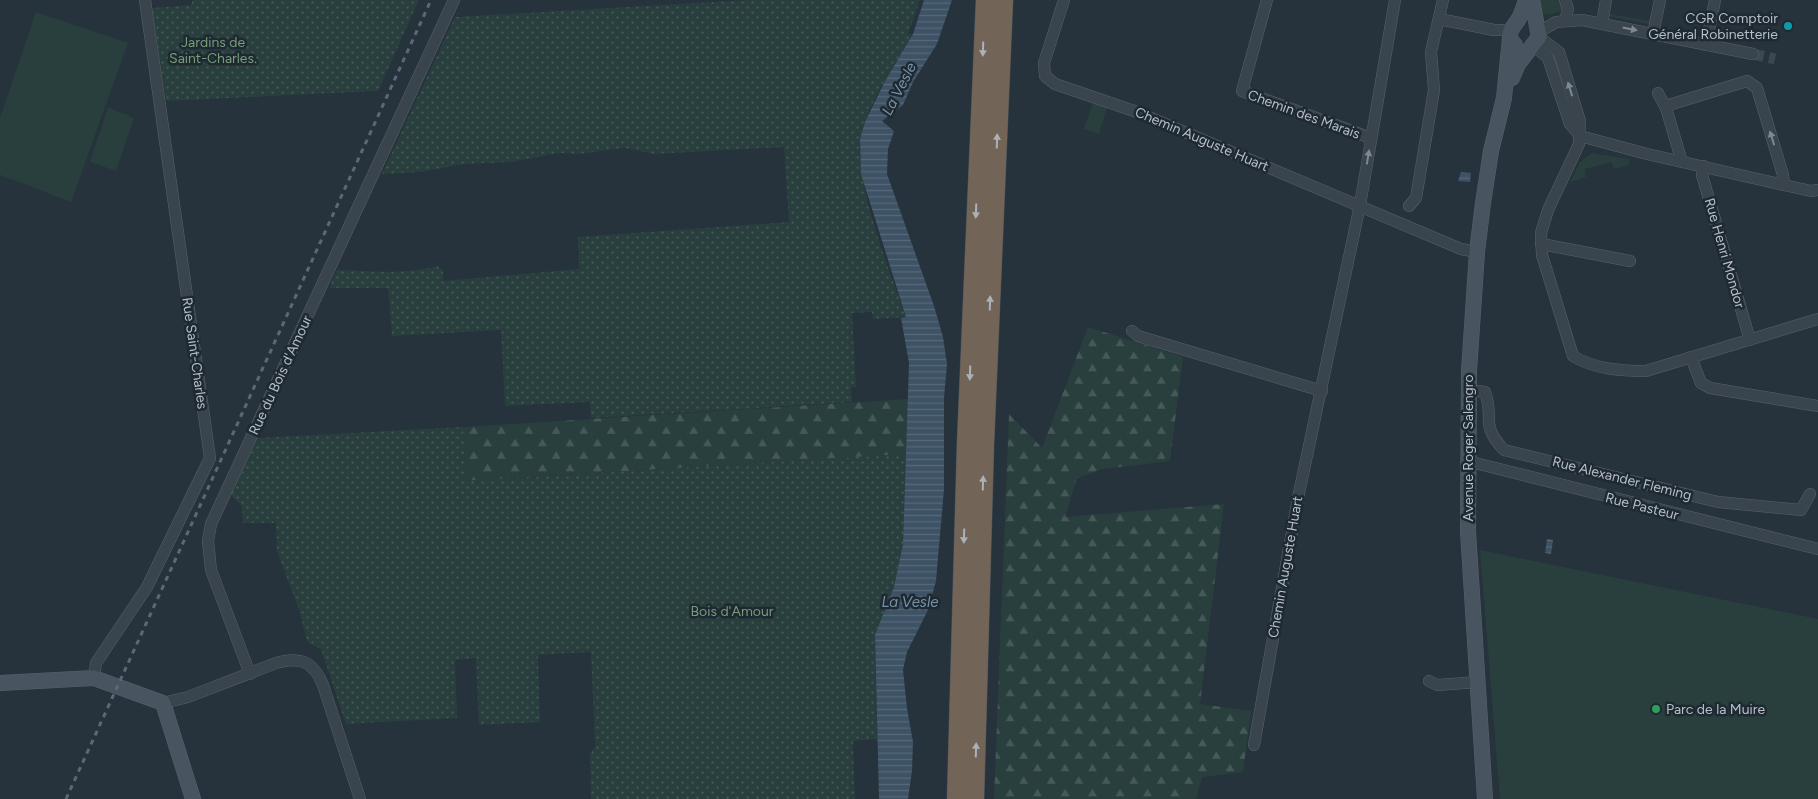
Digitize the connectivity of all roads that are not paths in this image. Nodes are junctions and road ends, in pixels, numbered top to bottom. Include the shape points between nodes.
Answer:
1 (145, 0) edge
2 (454, 0) edge
3 (986, 0) edge
4 (1002, 0) edge
5 (1064, 0) edge
6 (1267, 0) edge
7 (1395, 0) edge
8 (1443, 0) edge
9 (1526, 0) edge
10 (1532, 0) edge
11 (1565, 0) edge
12 (1606, 0) edge
13 (1660, 0) edge
14 (1715, 0) edge
15 (1439, 19) junction
16 (1565, 20) junction
17 (1602, 24) junction
18 (1512, 30) junction
19 (1654, 34) junction
20 (1536, 37) junction
21 (1706, 45) junction
22 (1753, 54) tunnel mouth
23 (1658, 93) dead end
24 (1504, 98) junction
25 (1666, 108) junction
26 (1580, 136) junction
27 (1371, 138) junction
28 (1682, 162) junction
29 (1704, 166) junction
30 (1784, 185) junction
31 (1818, 190) edge
32 (1360, 205) junction
33 (1409, 206) dead end
34 (1541, 244) junction
35 (1476, 252) junction
36 (1630, 262) dead end
37 (1818, 319) edge
38 (1132, 331) dead end
39 (1750, 340) junction
40 (1691, 357) junction
41 (1469, 390) junction
42 (1322, 391) junction
43 (1818, 406) edge
44 (1467, 461) junction
45 (1810, 494) dead end
46 (1818, 549) edge
47 (250, 674) junction
48 (94, 678) junction
49 (1429, 681) dead end
50 (1478, 682) junction
51 (0, 683) edge
52 (163, 704) junction
53 (1254, 745) dead end
54 (192, 799) edge
55 (360, 799) edge
56 (957, 799) edge
57 (974, 799) edge
58 (1486, 799) edge

1 - 48 street, Rue Saint-Charles via 210,458 147,587 96,662
2 - 47 street, Rue du Bois d'Amour via 211,524 208,541 211,570
3 -> 56 highway via 966,453
57 -> 4 highway
5 - 32 street, Chemin Auguste Huart via 1044,63 1045,76 1055,84 1137,112
6 - 27 street, Chemin des Marais via 1242,91
7 - 27 street, Chemin des Marais
8 - 15 street
9 - 18 street, Avenue Roger Salengro
10 - 20 street
11 - 16 street via 1568,9
12 - 17 street
13 - 19 street
14 - 21 street
15 - 18 street via 1494,30
15 - 33 street via 1431,52 1434,90 1416,198
16 - 17 street
16 - 20 street via 1556,22
17 -> 19 street
18 - 20 street via 1516,46
18 - 20 street via 1527,19
18 - 24 street, Avenue Roger Salengro
19 - 21 street
20 - 24 street, Avenue Roger Salengro via 1518,64
20 - 26 street via 1548,58 1570,124
21 - 22 street
23 - 25 street
24 - 35 street, Avenue Roger Salengro via 1491,151
25 - 28 street
30 -> 25 street via 1784,175 1757,88 1747,82
26 - 28 street
26 - 34 street via 1548,210
32 -> 27 street, Chemin des Marais
28 - 29 street
29 - 30 street
29 - 39 street, Rue Henri Mondor via 1702,175
30 - 31 street
32 - 35 street, Chemin Auguste Huart via 1461,249
32 - 42 street, Chemin Auguste Huart
34 - 36 street
34 - 40 street via 1573,356 1585,364 1625,371 1646,371
35 - 41 street, Avenue Roger Salengro
37 - 39 street
38 - 42 street via 1138,336
39 - 40 street
40 - 43 street via 1701,383 1710,388
41 - 44 street, Avenue Roger Salengro
41 - 45 street, Rue Alexander Fleming via 1485,392 1488,426 1494,440 1504,450 1718,502 1801,510
42 - 53 street, Chemin Auguste Huart via 1298,498
44 - 46 street, Rue Pasteur
44 - 50 street, Avenue Roger Salengro
47 - 52 street
47 - 55 street via 290,659 302,661 312,668 323,684
48 - 51 street
48 - 52 street
49 - 50 street via 1437,685
50 - 58 street, Avenue Roger Salengro
52 - 54 street

